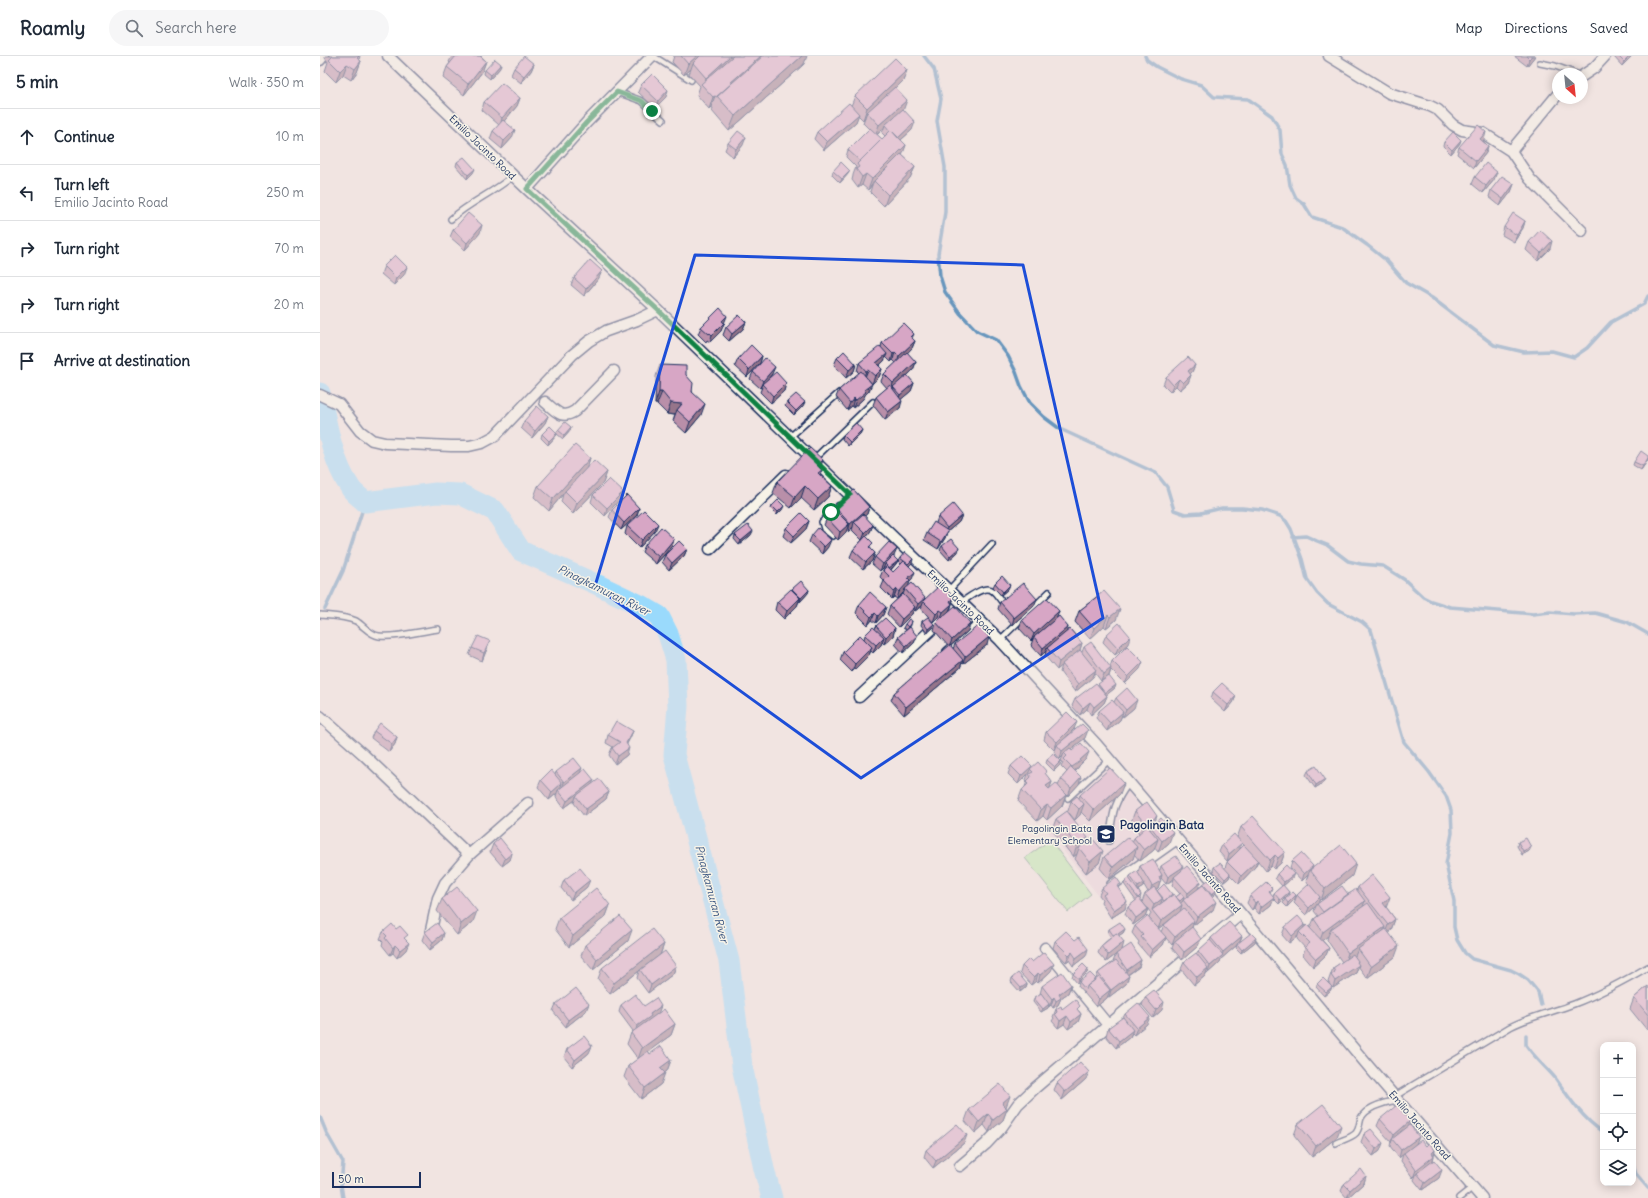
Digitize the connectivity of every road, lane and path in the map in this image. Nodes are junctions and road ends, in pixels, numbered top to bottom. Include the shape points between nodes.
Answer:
1 (323, 56) edge
2 (388, 56) edge
3 (652, 56) edge
4 (1329, 56) edge
5 (1605, 56) edge
6 (320, 60) edge
7 (1540, 63) dead end
8 (1560, 68) edge
9 (1588, 72) edge
10 (691, 80) dead end
11 (617, 92) junction
12 (1552, 101) edge
13 (663, 120) dead end
14 (1511, 150) junction
15 (513, 176) junction
16 (527, 189) junction
17 (451, 219) dead end
18 (1582, 231) dead end
19 (658, 310) junction
20 (614, 371) dead end
21 (839, 393) edge
22 (320, 395) edge
23 (540, 397) junction
24 (873, 402) dead end
25 (790, 437) junction
26 (808, 457) junction
27 (791, 470) edge
28 (850, 494) junction
29 (833, 536) dead end
30 (992, 544) dead end
31 (710, 549) dead end
32 (948, 590) junction
33 (1049, 592) dead end
34 (961, 602) junction
35 (1003, 603) edge
36 (320, 615) edge
37 (980, 621) junction
38 (438, 629) dead end
39 (1000, 640) junction
40 (943, 653) edge
41 (859, 698) dead end
42 (320, 716) edge
43 (1109, 760) junction
44 (1129, 783) junction
45 (1068, 798) dead end
46 (528, 803) dead end
47 (1177, 839) junction
48 (1110, 841) dead end
49 (469, 855) junction
50 (1112, 885) edge
51 (1241, 914) junction
52 (431, 930) edge
53 (1045, 948) dead end
54 (1648, 967) edge
55 (1108, 1025) junction
56 (1397, 1098) junction
57 (1336, 1143) dead end
58 (960, 1166) dead end
59 (1473, 1187) junction
60 (1459, 1198) edge
61 (1482, 1198) edge

1 - 6 street
2 - 15 street, Emilio Jacinto Road
3 - 10 lane
3 - 11 street
4 - 14 street via 1389,93 1430,106 1462,130 1483,133
5 - 9 street
7 - 8 lane
11 - 13 lane via 642,101
11 - 16 street
12 - 14 street
14 - 18 street via 1530,179
15 - 16 street, Emilio Jacinto Road
15 - 17 lane via 499,188 463,208
16 - 19 street, Emilio Jacinto Road
19 - 23 street via 588,341 572,355
19 - 25 street, Emilio Jacinto Road
20 - 23 street via 575,411 567,415 562,415
21 - 25 lane
22 - 23 street via 339,404 360,431 372,440 385,443 451,446 482,443 495,436
24 - 26 lane
25 - 26 street, Emilio Jacinto Road
26 - 28 street, Emilio Jacinto Road
27 - 31 street
28 - 29 lane via 822,522 824,529
28 - 32 street, Emilio Jacinto Road
30 - 32 lane
32 - 34 street, Emilio Jacinto Road
33 - 39 lane
34 - 35 lane via 981,590 988,589
34 - 37 street, Emilio Jacinto Road
34 - 41 street
36 - 38 lane via 354,620 379,636
37 - 39 street, Emilio Jacinto Road
37 - 40 lane
39 - 43 street, Emilio Jacinto Road
42 - 49 street
43 - 44 street, Emilio Jacinto Road
43 - 45 lane
44 - 47 street, Emilio Jacinto Road
44 - 48 lane via 1115,806
46 - 49 street
47 - 50 street
47 - 51 street, Emilio Jacinto Road
49 - 52 street via 445,883 438,898
51 - 55 street
51 - 56 street, Emilio Jacinto Road
53 - 55 street
54 - 56 lane via 1621,983 1574,1004 1510,1026
55 - 58 street via 1029,1093 986,1144
56 - 57 lane via 1383,1102 1364,1114 1355,1134
56 - 59 street, Emilio Jacinto Road
59 - 60 lane
59 - 61 street, Emilio Jacinto Road

